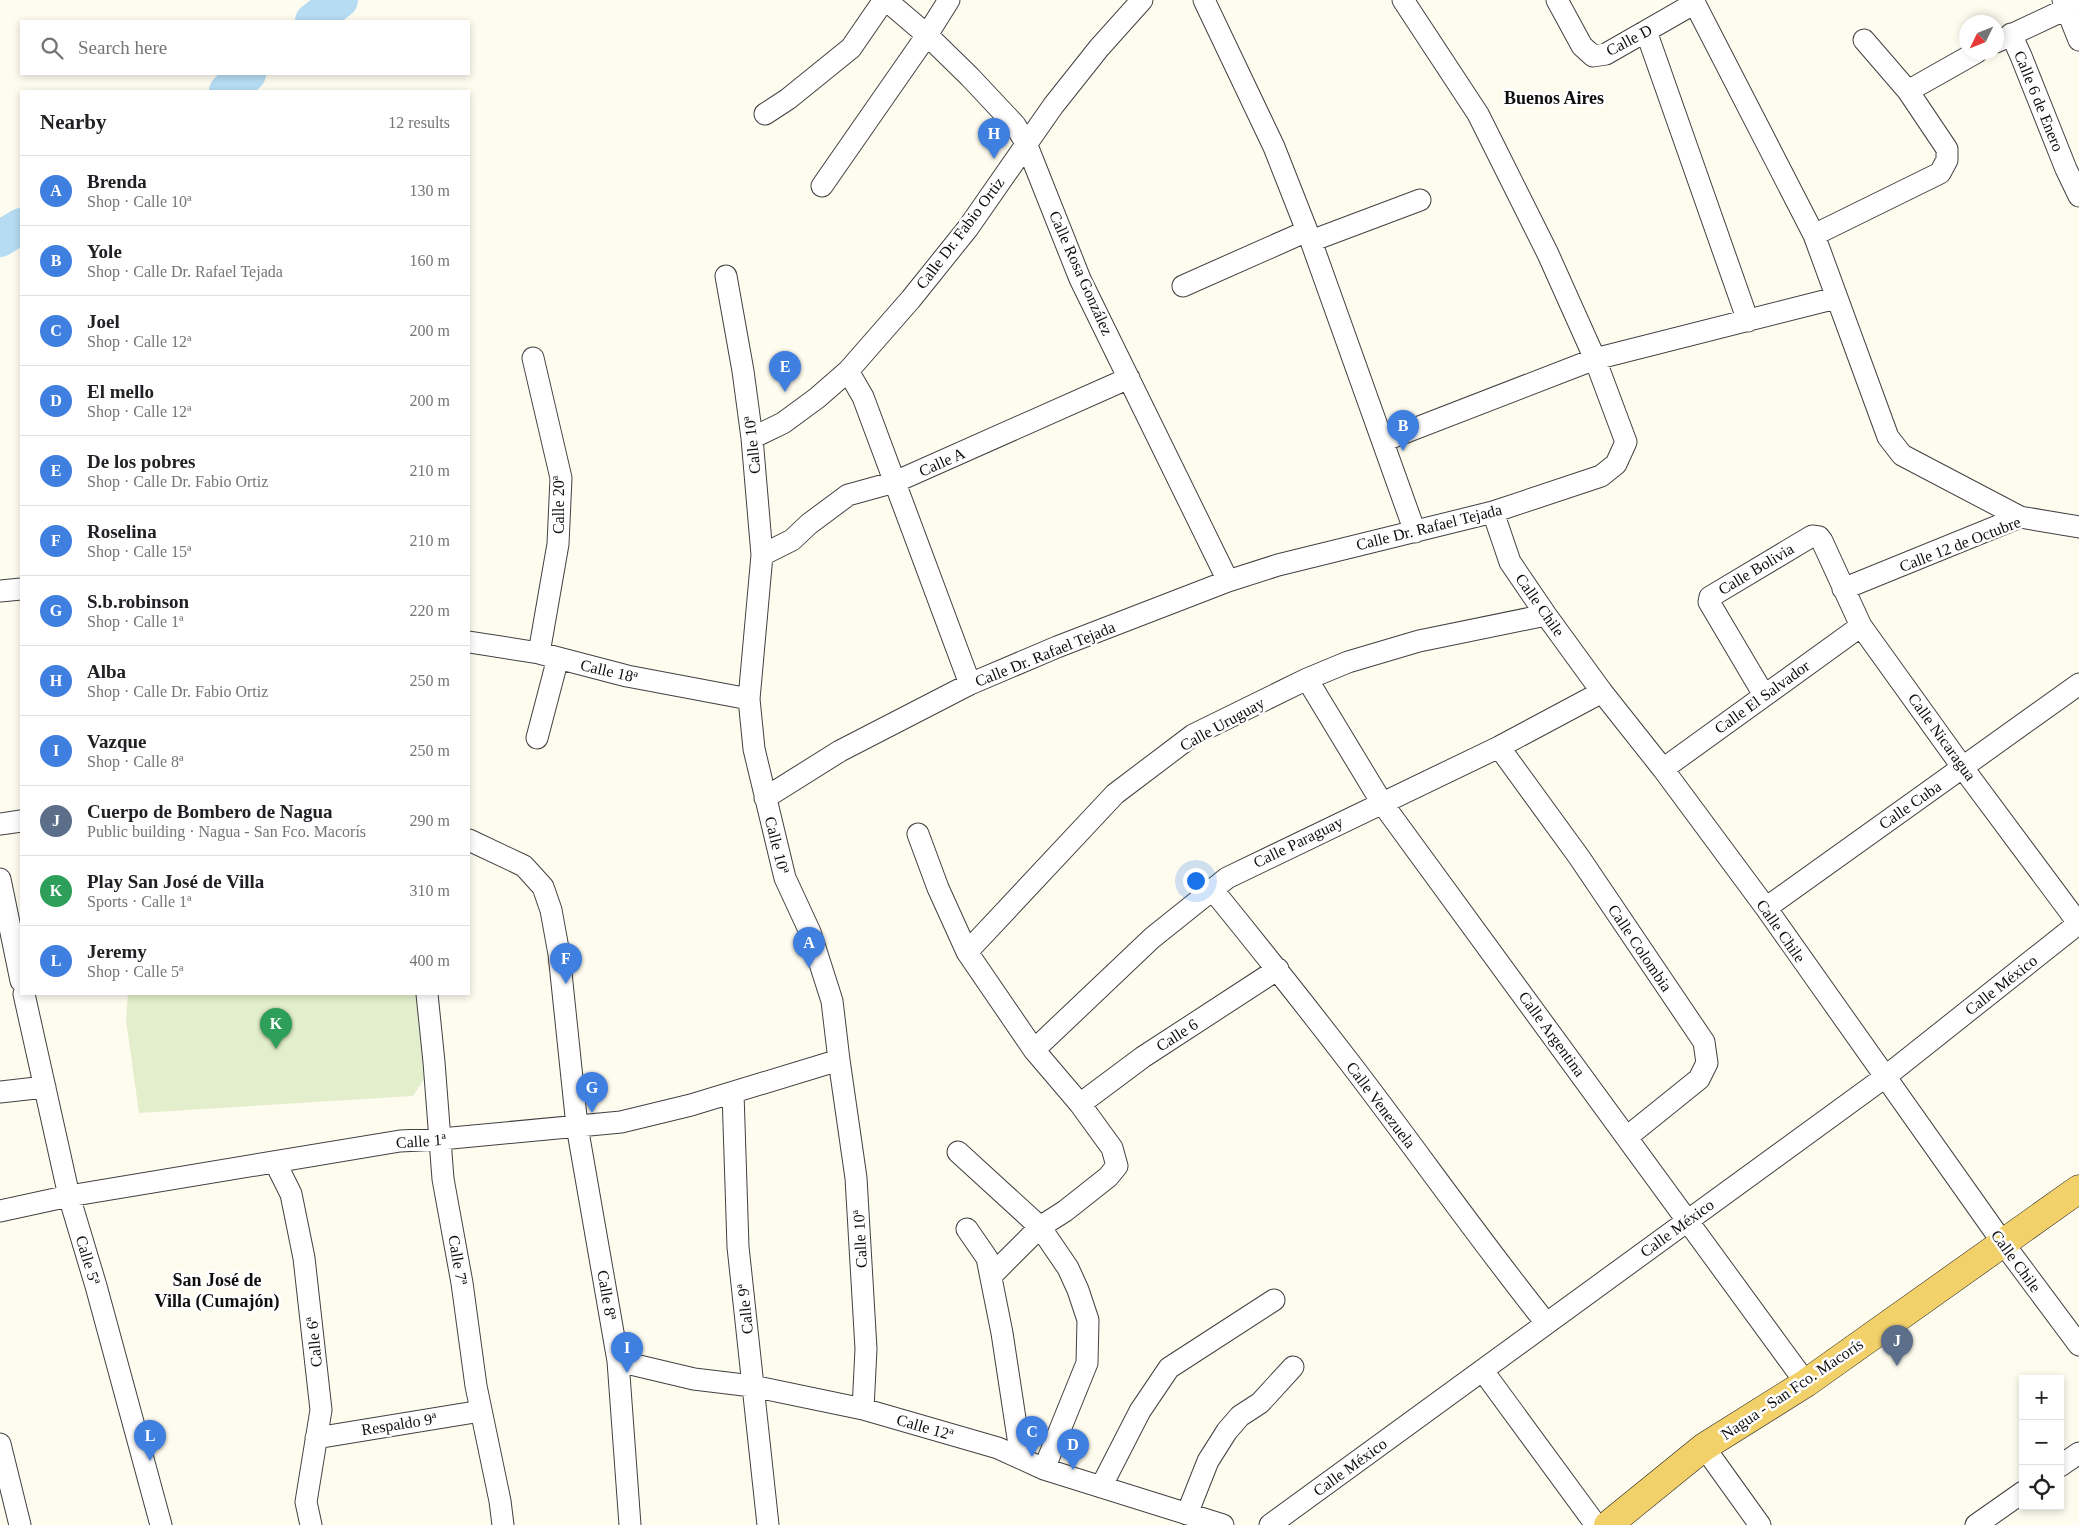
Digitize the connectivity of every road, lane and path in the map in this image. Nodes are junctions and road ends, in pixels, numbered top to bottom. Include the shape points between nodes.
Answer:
1 (885, 0) edge
2 (949, 0) edge
3 (1142, 0) edge
4 (1204, 0) edge
5 (1402, 0) edge
6 (1558, 0) edge
7 (1694, 2) edge
8 (2070, 4) edge
9 (1646, 31) junction
10 (927, 35) junction
11 (2004, 38) edge
12 (1864, 40) dead end
13 (2079, 40) edge
14 (1963, 60) edge
15 (1908, 91) junction
16 (765, 114) dead end
17 (1026, 144) junction
18 (822, 186) dead end
19 (2079, 196) edge
20 (1420, 200) dead end
21 (1814, 235) junction
22 (1309, 236) junction
23 (726, 276) dead end
24 (1183, 286) dead end
25 (1836, 298) junction
26 (1748, 320) junction
27 (532, 358) dead end
28 (1595, 359) junction
29 (848, 371) junction
30 (1129, 378) junction
31 (752, 438) junction
32 (1383, 441) junction
33 (895, 482) junction
34 (1493, 512) junction
35 (2020, 517) junction
36 (2079, 527) edge
37 (1415, 532) junction
38 (1822, 541) joint
39 (762, 555) junction
40 (1228, 581) junction
41 (20, 589) edge
42 (1844, 590) junction
43 (0, 591) edge
44 (1546, 615) junction
45 (1862, 626) junction
46 (470, 642) edge
47 (548, 656) junction
48 (1307, 679) junction
49 (970, 684) junction
50 (2079, 684) edge
51 (1602, 692) junction
52 (1764, 695) junction
53 (748, 699) junction
54 (536, 738) dead end
55 (1499, 747) junction
56 (1963, 768) junction
57 (1663, 769) junction
58 (765, 798) junction
59 (1382, 803) junction
60 (20, 821) edge
61 (0, 824) edge
62 (918, 834) dead end
63 (470, 840) edge
64 (0, 879) edge
65 (1212, 889) junction
66 (1766, 908) junction
67 (2079, 923) edge
68 (6, 937) edge
69 (966, 952) junction
70 (1278, 970) junction
71 (20, 978) edge
72 (24, 995) edge
73 (427, 995) edge
74 (1034, 1050) junction
75 (838, 1060) junction
76 (1885, 1077) junction
77 (45, 1087) junction
78 (0, 1092) edge
79 (733, 1093) junction
80 (1080, 1104) junction
81 (577, 1126) junction
82 (1627, 1136) junction
83 (441, 1139) junction
84 (958, 1152) dead end
85 (275, 1162) junction
86 (2079, 1189) edge
87 (69, 1196) junction
88 (0, 1211) edge
89 (1687, 1221) junction
90 (1040, 1227) junction
91 (967, 1229) dead end
92 (2003, 1243) junction
93 (991, 1276) junction
94 (1274, 1300) dead end
95 (1546, 1323) junction
96 (2079, 1345) edge
97 (618, 1361) junction
98 (1293, 1367) dead end
99 (1483, 1371) junction
100 (1806, 1383) junction
101 (752, 1386) junction
102 (864, 1410) junction
103 (481, 1411) junction
104 (316, 1438) junction
105 (0, 1444) edge
106 (1704, 1447) junction
107 (2079, 1453) edge
108 (1021, 1458) junction
109 (2061, 1465) edge
110 (1044, 1469) junction
111 (1101, 1487) junction
112 (2019, 1495) edge
113 (1187, 1514) junction
114 (20, 1525) edge
115 (161, 1525) edge
116 (310, 1525) edge
117 (503, 1525) edge
118 (630, 1525) edge
119 (768, 1525) edge
120 (1223, 1525) edge
121 (1270, 1525) edge
122 (1596, 1525) edge
123 (1608, 1525) edge
124 (1760, 1525) edge
125 (1976, 1525) edge

1 - 10 street, Calle Rosa González
1 - 16 street via 851,48
2 - 10 street
3 - 17 street, Calle Dr. Fabio Ortiz via 1099,48
4 - 22 street via 1274,148
5 - 28 street, Calle Dr. Rafael Tejada via 1478,114 1548,254
6 - 9 street, Calle D via 1582,46 1594,56 1606,54
7 - 9 street, Calle D
7 - 21 street
8 - 11 street
8 - 13 street
9 - 26 street
10 - 17 street, Calle Rosa González via 1015,125
10 - 18 street
11 - 19 street, Calle 6 de Enero via 2022,56
12 - 15 street
14 - 15 street
15 - 21 street via 1947,149 1947,160 1940,172
17 - 29 street, Calle Dr. Fabio Ortiz via 968,228
17 - 30 street, Calle Rosa González via 1080,279
20 - 22 street
21 - 25 street
22 - 24 street
22 - 32 street
23 - 31 street, Calle 10ª
25 - 26 street
25 - 35 street via 1888,438 1902,455
26 - 28 street
27 - 47 street, Calle 20ª via 561,478
28 - 32 street
28 - 34 street, Calle Dr. Rafael Tejada via 1626,442 1616,464 1601,476
29 - 31 street, Calle Dr. Fabio Ortiz via 783,422
29 - 33 street via 863,396
30 - 33 street, Calle A
30 - 40 street, Calle Rosa González
31 - 39 street, Calle 10ª
32 - 37 street
33 - 39 street, Calle A via 848,495 792,540
33 - 49 street
34 - 37 street, Calle Dr. Rafael Tejada
34 - 44 street, Calle Chile via 1510,562
35 - 36 street, Calle 12 de Octubre
35 - 42 street, Calle 12 de Octubre
37 - 40 street, Calle Dr. Rafael Tejada via 1278,565
38 - 42 street, Calle Nicaragua
38 - 52 street, Calle Bolivia via 1812,536 1710,597 1709,602
39 - 53 street, Calle 10ª
40 - 49 street, Calle Dr. Rafael Tejada
41 - 43 street
42 - 45 street, Calle Nicaragua
44 - 48 street, Calle Uruguay via 1419,641 1348,662
44 - 51 street, Calle Chile
45 - 52 street, Calle El Salvador
45 - 56 street, Calle Nicaragua
46 - 47 street, Calle 18ª
47 - 53 street, Calle 18ª via 627,676
47 - 54 street, Calle 20ª
48 - 59 street, Calle Argentina
48 - 69 street, Calle Uruguay via 1192,736 1115,794
49 - 58 street, Calle Dr. Rafael Tejada via 840,751
50 - 56 street, Calle Cuba
51 - 55 street, Calle Paraguay
51 - 57 street, Calle Chile
52 - 57 street, Calle El Salvador
53 - 58 street, Calle 10ª via 754,749
55 - 59 street, Calle Paraguay
55 - 82 street, Calle Colombia via 1579,857 1704,1042 1708,1063 1700,1079
56 - 66 street, Calle Cuba
56 - 67 street, Calle Nicaragua
57 - 66 street, Calle Chile
58 - 75 street, Calle 10ª via 785,878 810,932 832,1001
59 - 65 street, Calle Paraguay via 1244,869
59 - 82 street, Calle Argentina
60 - 61 street
62 - 69 street
63 - 81 street, Calle 8ª via 524,866 543,887 559,954
64 - 68 street
65 - 70 street, Calle Venezuela
65 - 74 street, Calle Paraguay via 1152,938
66 - 76 street, Calle Chile
67 - 76 street, Calle México
68 - 71 street
69 - 74 street
70 - 80 street, Calle 6 via 1142,1057
70 - 95 street, Calle Venezuela
72 - 77 street, Calle 5ª
73 - 83 street, Calle 7ª
74 - 80 street
75 - 79 street, Calle 1ª
75 - 102 street, Calle 10ª via 856,1178 866,1349
76 - 89 street, Calle México
76 - 92 street, Calle Chile
77 - 78 street
77 - 87 street, Calle 5ª
79 - 81 street, Calle 1ª via 621,1122
79 - 101 street, Calle 9ª via 738,1247
80 - 90 street via 1112,1148 1118,1166 1065,1211
81 - 83 street, Calle 1ª
81 - 97 street, Calle 8ª
82 - 89 street, Calle Argentina
83 - 85 street, Calle 1ª via 400,1141
83 - 103 street, Calle 7ª via 443,1179
84 - 90 street
85 - 87 street, Calle 1ª
85 - 104 street, Calle 6ª via 291,1194 304,1258 321,1410
86 - 92 main road, Nagua - San Fco. Macorís
87 - 88 street, Calle 1ª
87 - 115 street, Calle 5ª
89 - 95 street, Calle México
89 - 100 street, Calle Argentina
90 - 93 street
90 - 110 street via 1068,1268 1088,1320 1087,1362
91 - 93 street via 987,1258
92 - 96 street, Calle Chile
92 - 100 main road, Nagua - San Fco. Macorís
93 - 108 street
94 - 111 street via 1169,1368 1140,1411
95 - 99 street, Calle México
97 - 101 street, Calle 12ª via 694,1379
97 - 118 street, Calle 8ª
98 - 113 street via 1260,1402 1226,1431 1208,1461
99 - 121 street, Calle México
99 - 122 street
100 - 106 main road, Nagua - San Fco. Macorís
101 - 102 street, Calle 12ª
101 - 119 street, Calle 9ª
102 - 108 street, Calle 12ª via 998,1448
103 - 104 street, Respaldo 9ª
103 - 117 street, Calle 7ª
104 - 116 street, Calle 6ª via 306,1502
105 - 114 street
106 - 123 main road, Nagua - San Fco. Macorís
106 - 124 street
107 - 109 street
108 - 110 street, Calle 12ª
110 - 111 street, Calle 12ª
111 - 113 street, Calle 12ª
112 - 125 street
113 - 120 street, Calle 12ª

